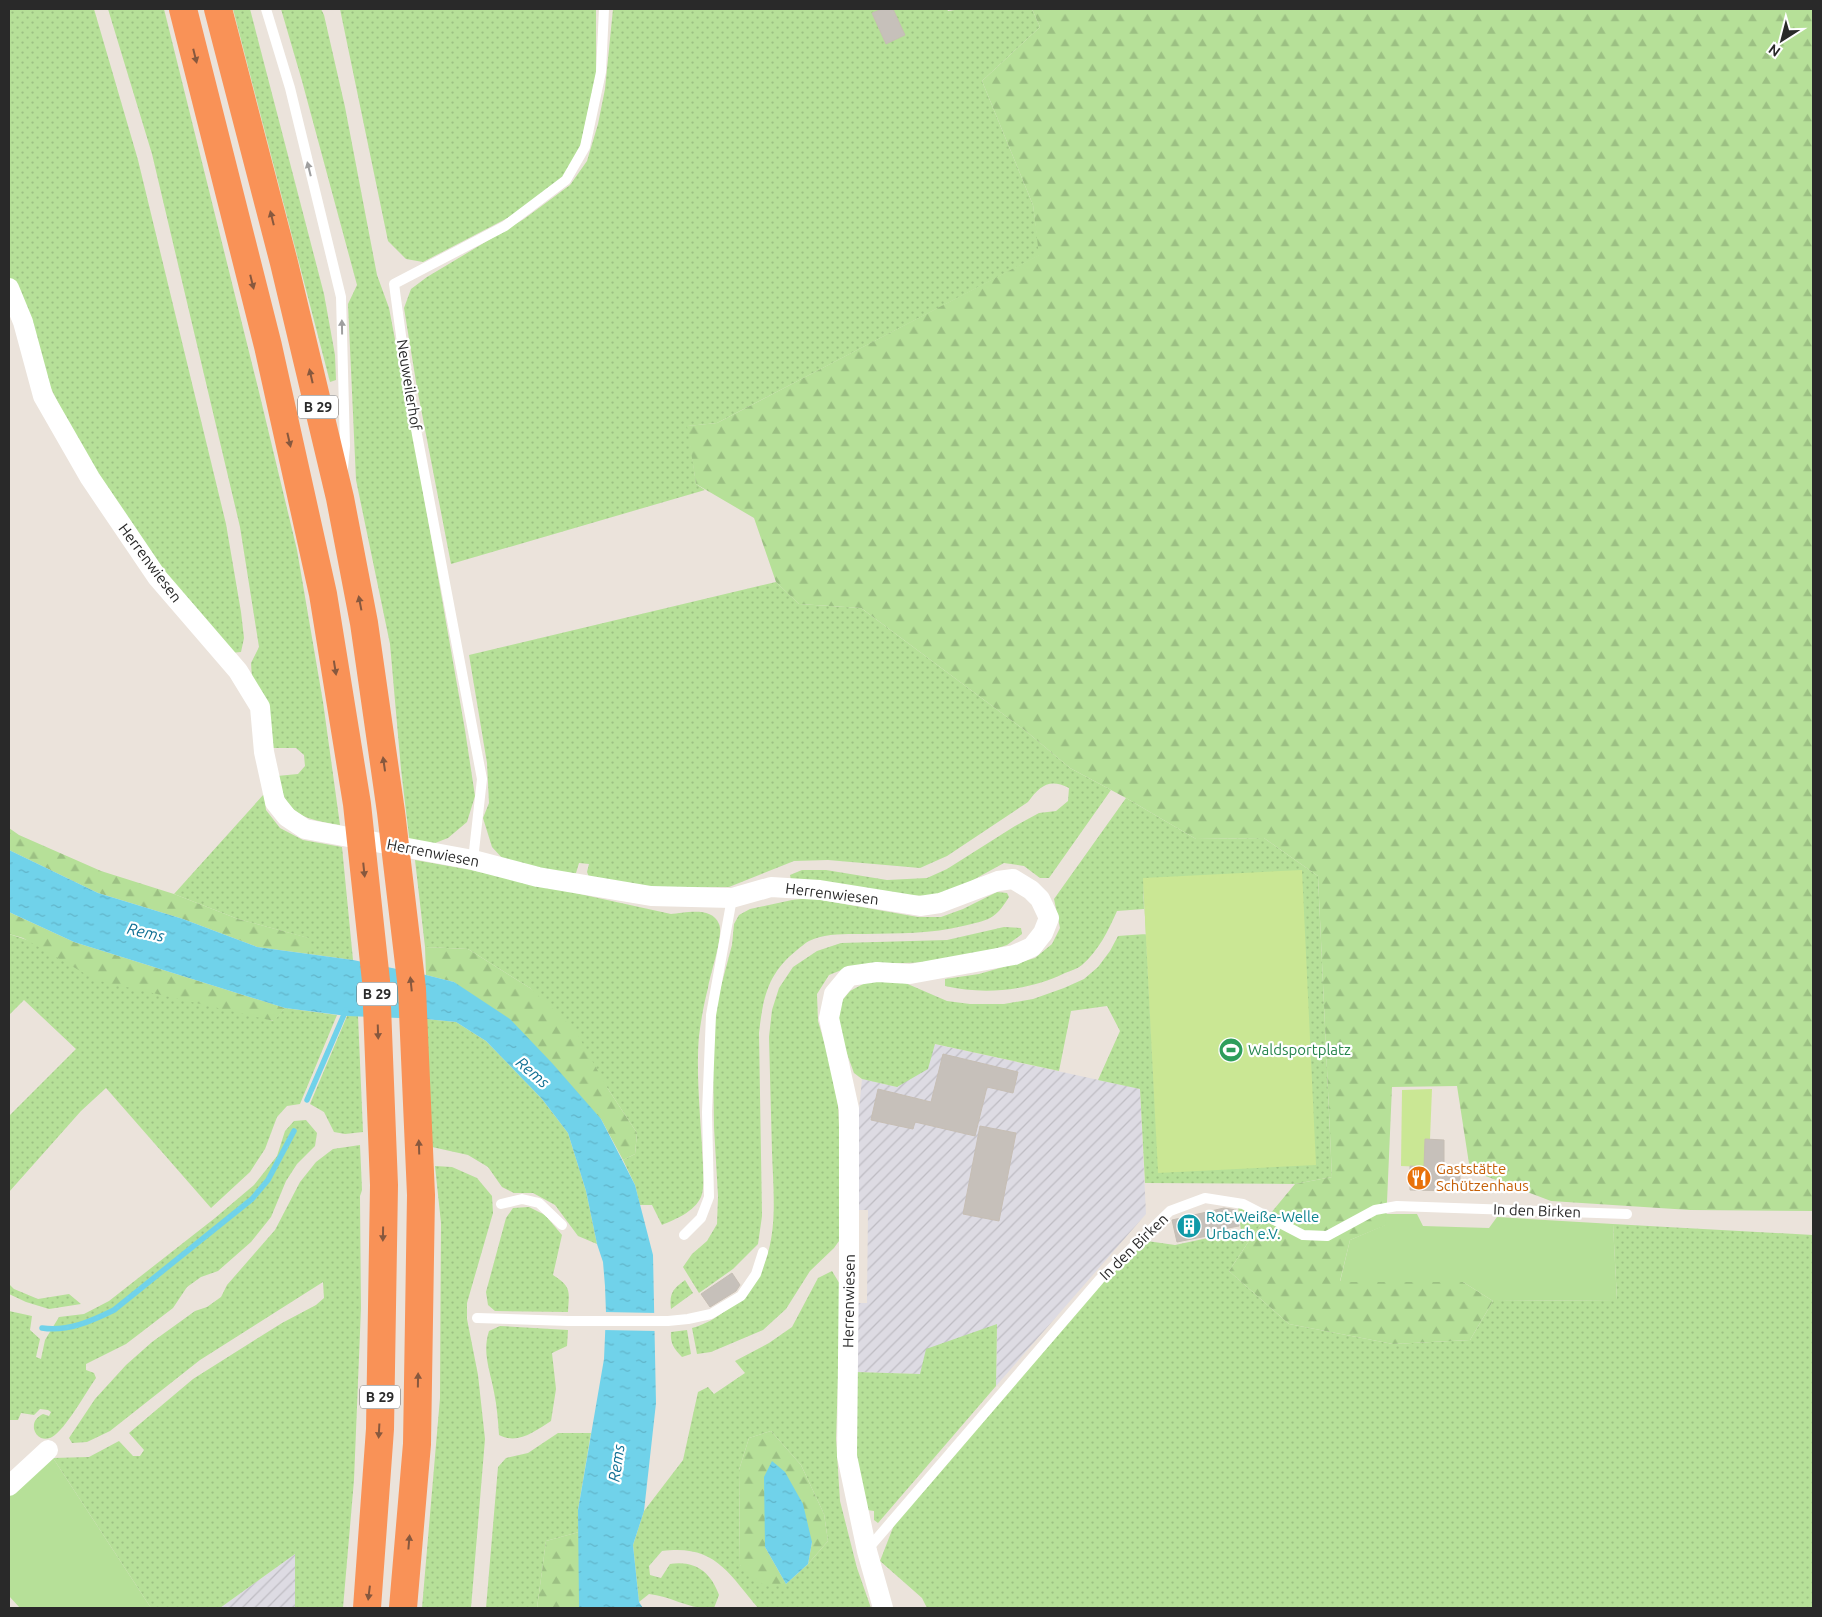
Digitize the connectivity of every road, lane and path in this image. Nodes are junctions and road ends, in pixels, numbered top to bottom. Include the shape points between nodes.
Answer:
1 (183, 9) edge
2 (218, 9) edge
3 (266, 9) edge
4 (604, 9) edge
5 (9, 288) edge
6 (340, 498) junction
7 (473, 860) junction
8 (732, 898) junction
9 (501, 1204) dead end
10 (1627, 1214) dead end
11 (562, 1225) dead end
12 (684, 1235) dead end
13 (763, 1252) dead end
14 (477, 1318) dead end
15 (48, 1450) dead end
16 (9, 1486) edge
17 (867, 1551) junction
18 (367, 1608) edge
19 (403, 1608) edge
20 (883, 1608) edge

1 -> 18 highway, B 29 via 268,346 323,594 357,804 376,981 384,1185 380,1429
6 -> 2 highway, B 29 via 284,263
6 -> 3 lane via 345,446 341,297 290,88
4 - 7 lane, Neuweilerhof via 601,72 585,147 566,180 504,226 394,284 408,387 482,780
5 - 7 street, Herrenwiesen via 23,322 43,396 90,478 158,577 238,671 260,707 264,752 275,802 287,817 305,829
19 -> 6 highway, B 29 via 417,1444 421,1195 412,989 364,623
7 - 8 street, Herrenwiesen via 538,877 651,896
8 - 12 lane via 711,1015 708,1197 701,1218
8 - 17 street, Herrenwiesen via 771,887 820,890 920,906 940,903 998,881 1013,879 1040,899 1049,918 1032,947 1014,955 910,974 877,972 849,976 834,994 829,1018 849,1109 847,1456
9 - 11 lane via 522,1199 540,1203
10 - 17 lane, In den Birken via 1397,1206 1375,1210 1326,1236 1303,1235 1243,1204 1205,1198 1170,1211 1100,1279
13 - 14 lane via 756,1274 740,1296 711,1314 668,1321
15 - 16 street
17 - 20 street, Herrenwiesen

